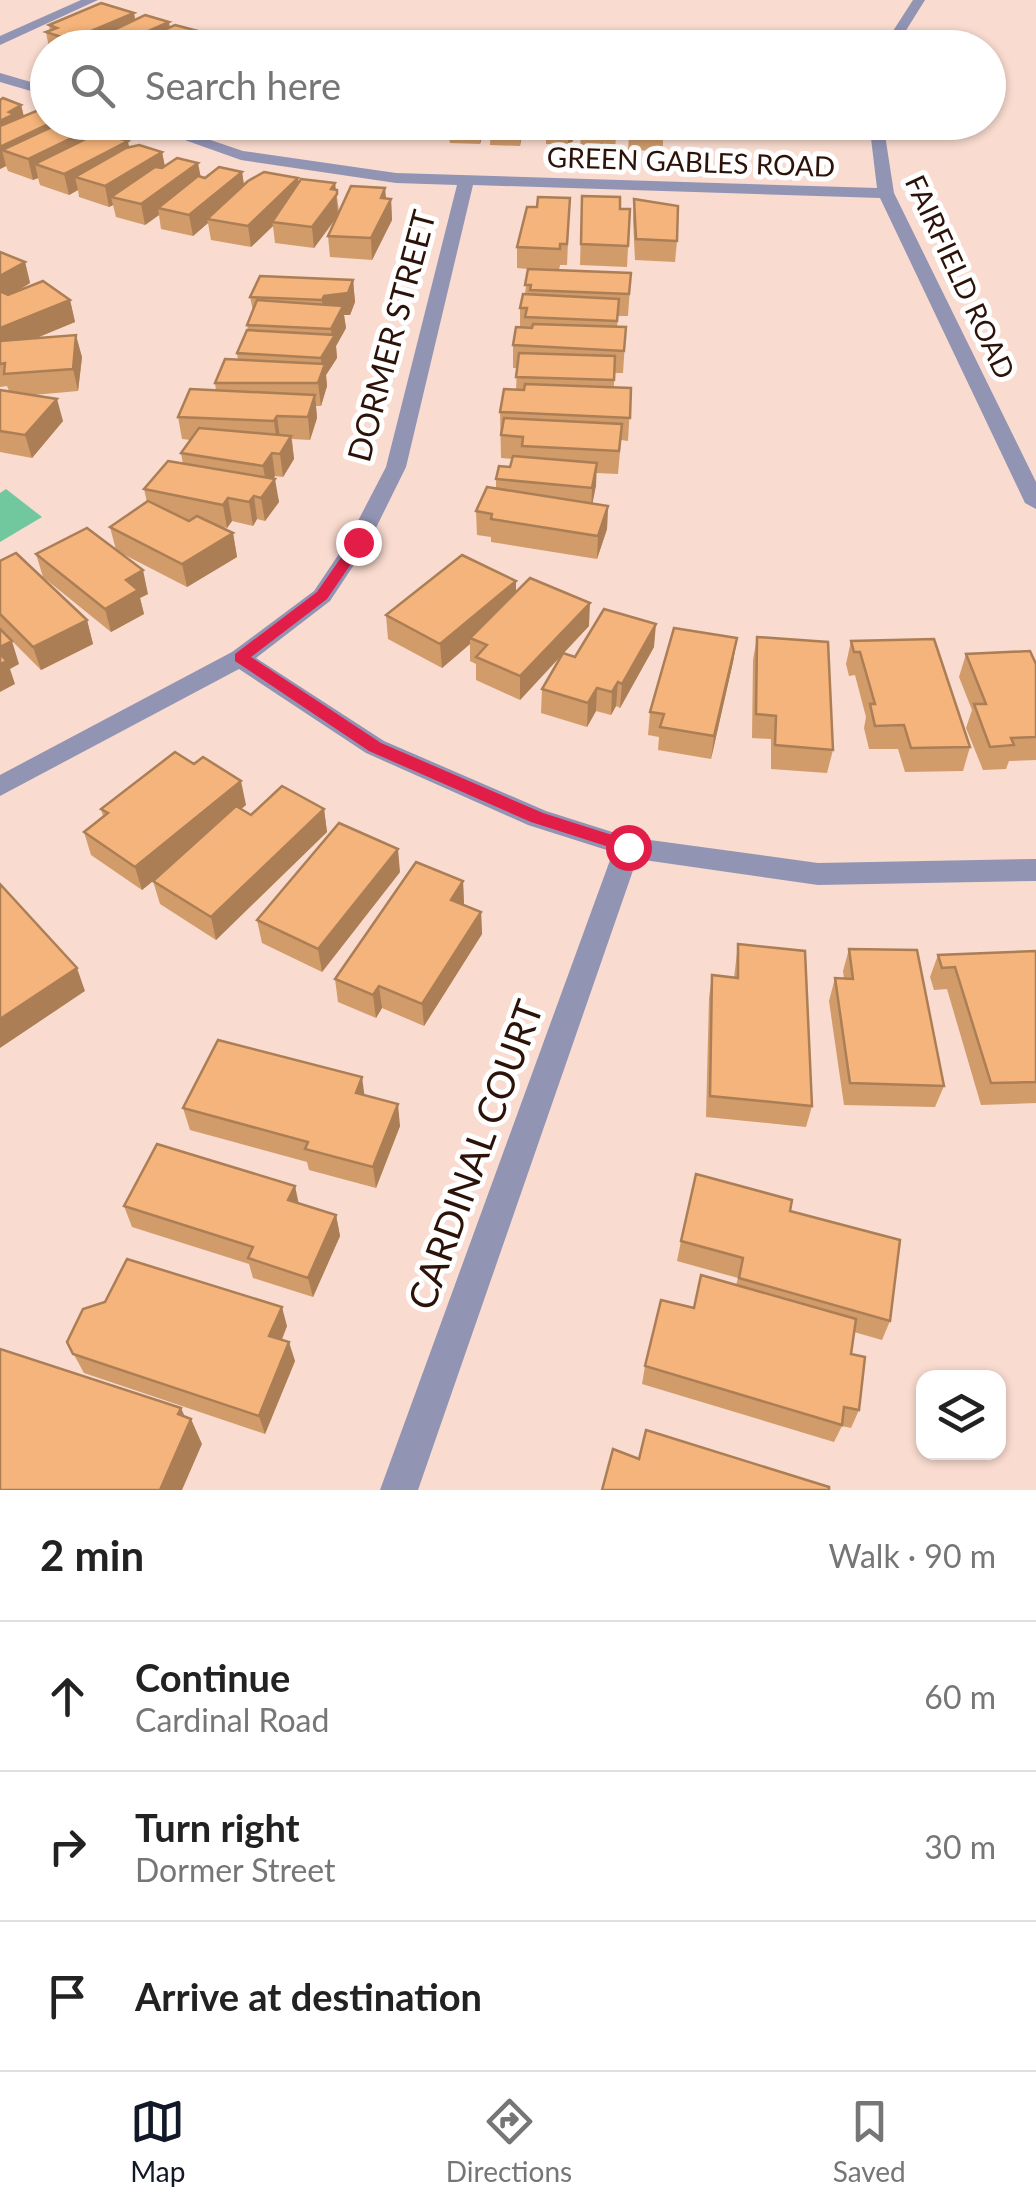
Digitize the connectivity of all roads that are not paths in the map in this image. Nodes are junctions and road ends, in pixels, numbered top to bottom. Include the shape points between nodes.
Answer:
1 (92, 0) edge
2 (918, 0) edge
3 (899, 30) edge
4 (0, 41) edge
5 (0, 77) edge
6 (30, 86) edge
7 (196, 140) edge
8 (879, 140) edge
9 (466, 180) junction
10 (886, 193) junction
11 (1036, 503) edge
12 (240, 658) junction
13 (0, 787) edge
14 (628, 847) junction
15 (1036, 870) edge
16 (399, 1490) edge

1 - 4 street
2 - 3 street
5 - 6 street
7 - 9 street, GREEN GABLES ROAD via 241,155 396,178
8 - 10 street, FAIRFIELD ROAD
9 - 10 street, GREEN GABLES ROAD
9 - 12 street, DORMER STREET via 396,467 322,596
10 - 11 street, FAIRFIELD ROAD
12 - 13 street, DORMER STREET
12 - 14 street via 375,747 537,818
14 - 15 street via 818,874
14 - 16 street, CARDINAL COURT

